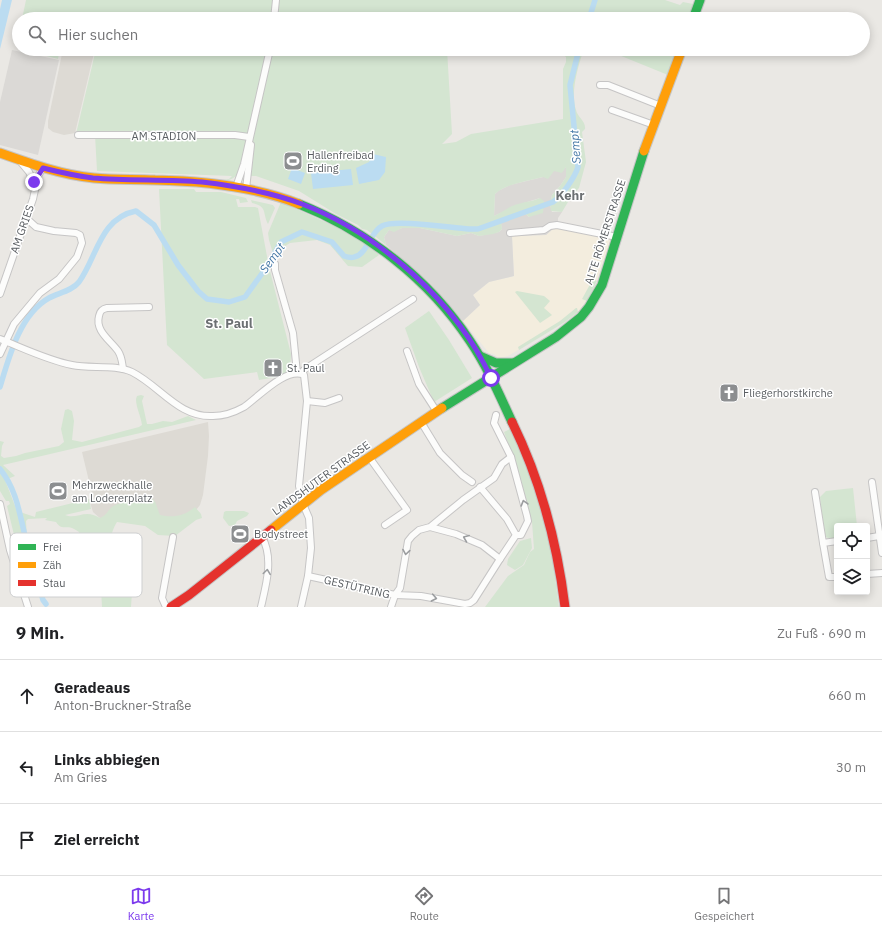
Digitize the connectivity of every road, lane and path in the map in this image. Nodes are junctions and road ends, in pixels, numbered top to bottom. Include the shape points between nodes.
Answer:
1 (276, 0) edge
2 (700, 0) edge
3 (275, 12) edge
4 (696, 12) edge
5 (268, 56) edge
6 (679, 56) edge
7 (600, 85) dead end
8 (661, 106) junction
9 (612, 110) dead end
10 (654, 125) junction
11 (78, 135) dead end
12 (249, 137) junction
13 (0, 153) edge
14 (18, 159) junction
15 (43, 168) junction
16 (247, 176) junction
17 (36, 186) junction
18 (236, 187) junction
19 (246, 189) junction
20 (260, 192) junction
21 (26, 218) junction
22 (510, 233) dead end
23 (617, 237) junction
24 (275, 264) dead end
25 (0, 294) edge
26 (413, 299) dead end
27 (149, 307) dead end
28 (4, 341) edge
29 (407, 351) dead end
30 (0, 354) edge
31 (480, 356) junction
32 (517, 362) junction
33 (122, 369) junction
34 (299, 373) junction
35 (491, 378) junction
36 (339, 398) dead end
37 (307, 401) junction
38 (437, 412) junction
39 (496, 415) dead end
40 (421, 422) junction
41 (369, 457) junction
42 (511, 457) junction
43 (472, 482) dead end
44 (872, 482) dead end
45 (479, 488) junction
46 (815, 492) dead end
47 (0, 504) edge
48 (303, 504) junction
49 (385, 525) dead end
50 (430, 527) junction
51 (516, 534) junction
52 (879, 536) junction
53 (173, 537) dead end
54 (262, 537) junction
55 (870, 538) edge
56 (834, 541) edge
57 (823, 543) junction
58 (10, 550) edge
59 (882, 553) edge
60 (500, 559) junction
61 (882, 573) edge
62 (870, 574) edge
63 (308, 576) junction
64 (834, 577) edge
65 (395, 595) junction
66 (25, 597) edge
67 (565, 606) edge
68 (28, 607) edge
69 (166, 607) edge
70 (171, 607) edge
71 (261, 607) edge
72 (301, 607) edge
73 (391, 607) edge

1 - 3 street
2 - 4 main road
5 - 12 street
6 - 8 main road, ALTE RÖMERSTRASSE
7 - 8 street via 608,85
8 - 10 main road, ALTE RÖMERSTRASSE
9 - 10 street
10 - 23 main road, ALTE RÖMERSTRASSE
11 - 12 street, AM STADION
12 - 16 street
12 - 18 street
13 - 14 main road
14 - 15 main road
14 - 17 street
15 - 17 street, AM GRIES
15 - 18 main road via 94,178 177,181
16 - 19 street
16 - 20 street
17 - 21 street, AM GRIES
18 - 19 main road
19 - 20 main road
20 - 31 main road via 306,206 373,243 401,264 429,291 456,321
21 - 25 street, AM GRIES
21 - 28 street via 36,227 76,233 80,235 82,243 78,253 59,279 40,293 14,324
22 - 23 street via 544,230 556,225
23 - 32 main road, ALTE RÖMERSTRASSE via 602,285 587,310 564,332
24 - 34 street via 293,333
26 - 34 street
27 - 33 street via 102,308 100,311 98,325 121,357
28 - 30 street
28 - 33 street via 70,365
29 - 38 street via 419,384
31 - 32 main road via 502,364
31 - 35 main road
32 - 35 main road, ALTE RÖMERSTRASSE
33 - 34 street via 133,372 183,410 202,416 234,412 271,385
34 - 37 street via 304,375
35 - 38 main road, LANDSHUTER STRASSE
35 - 67 main road via 527,454 545,506
36 - 37 street via 324,403
37 - 48 street via 299,482
38 - 40 main road, LANDSHUTER STRASSE
39 - 42 street via 494,423
40 - 41 main road, LANDSHUTER STRASSE
40 - 43 street via 440,453
41 - 48 main road, LANDSHUTER STRASSE
41 - 49 street via 407,510
42 - 45 street via 502,464 494,478
51 -> 42 street via 521,535 528,516
44 - 52 street
45 - 50 street
45 - 51 street via 507,519
46 - 57 street
47 - 58 street
48 - 54 main road, LANDSHUTER STRASSE
48 - 63 street via 311,532
60 -> 50 street via 482,545
50 -> 65 street via 419,530 408,541 400,588
51 - 60 street
52 - 55 street
52 - 59 street
53 - 69 street via 162,598
54 - 70 main road, LANDSHUTER STRASSE
71 -> 54 street via 268,569 267,547
56 - 57 street
57 - 64 street via 829,577
65 -> 60 street via 470,603
61 - 62 street
63 - 65 street, GESTÜTRING
63 - 72 street
65 - 73 street, GESTÜTRING
66 - 68 street

